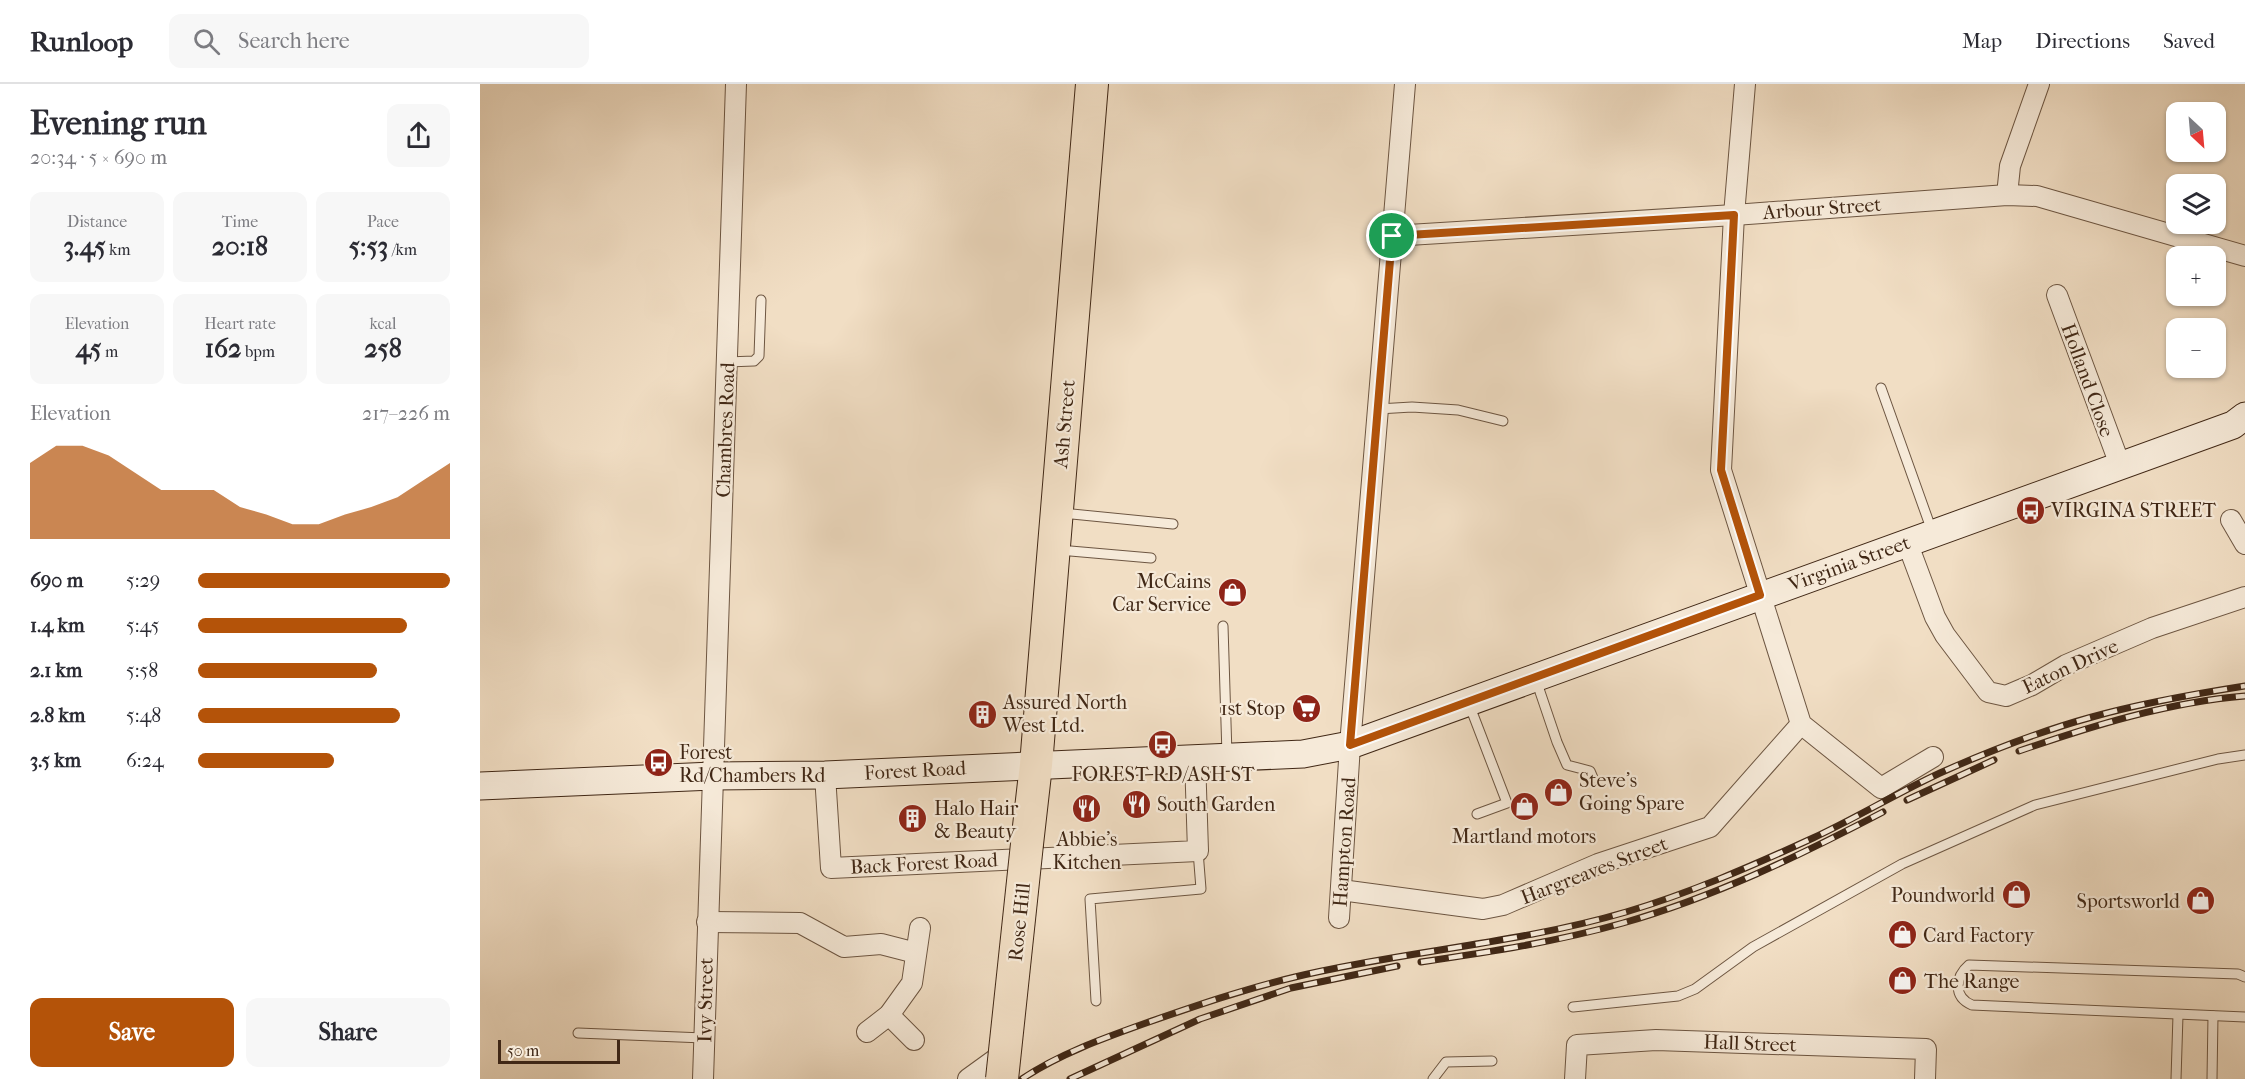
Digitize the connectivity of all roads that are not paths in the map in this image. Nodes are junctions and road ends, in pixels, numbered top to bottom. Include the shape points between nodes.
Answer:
1 (736, 84) edge
2 (1092, 84) edge
3 (1406, 84) edge
4 (1745, 84) edge
5 (2039, 84) edge
6 (2007, 195) junction
7 (1734, 215) junction
8 (1392, 236) junction
9 (2245, 256) edge
10 (2056, 295) dead end
11 (761, 300) dead end
12 (727, 362) junction
13 (1881, 388) dead end
14 (1378, 409) junction
15 (2245, 416) edge
16 (1503, 421) dead end
17 (2120, 465) junction
18 (1056, 512) junction
19 (2231, 520) dead end
20 (1173, 524) dead end
21 (1932, 533) junction
22 (1907, 542) junction
23 (2245, 544) edge
24 (1053, 550) junction
25 (1151, 558) dead end
26 (1760, 595) junction
27 (2245, 597) edge
28 (1223, 626) dead end
29 (1535, 678) junction
30 (1469, 702) junction
31 (1801, 724) junction
32 (1350, 745) junction
33 (2245, 755) edge
34 (1227, 757) junction
35 (1933, 757) dead end
36 (1195, 758) junction
37 (1036, 765) junction
38 (825, 775) junction
39 (713, 776) junction
40 (1593, 778) dead end
41 (480, 786) edge
42 (1477, 814) dead end
43 (1198, 851) junction
44 (1341, 890) junction
45 (1339, 918) dead end
46 (707, 922) junction
47 (920, 928) dead end
48 (916, 953) junction
49 (2245, 977) edge
50 (1096, 1001) dead end
51 (1573, 1007) dead end
52 (889, 1015) junction
53 (2178, 1015) junction
54 (2213, 1016) junction
55 (2245, 1017) edge
56 (867, 1032) dead end
57 (578, 1034) dead end
58 (704, 1038) junction
59 (914, 1040) dead end
60 (1492, 1061) dead end
61 (1003, 1066) edge
62 (703, 1079) edge
63 (968, 1079) edge
64 (1432, 1079) edge
65 (1575, 1079) edge
66 (1925, 1079) edge
67 (2176, 1079) edge
68 (2212, 1079) edge

1 - 12 street, Chambres Road
2 - 18 main road, Ash Street
3 - 8 street, Hampton Road
4 - 7 street
5 - 6 street via 2010,166
6 - 7 street, Arbour Street
6 - 9 street, Arbour Street via 2037,196
7 - 8 street, Arbour Street
7 - 26 street via 1721,470
8 - 14 street, Hampton Road
10 - 17 street, Holland Close
11 - 12 lane via 759,356 754,361
12 - 39 street, Chambres Road
13 - 21 lane
14 - 16 lane via 1458,410
14 - 32 street, Hampton Road
15 - 17 street, Virginia Street via 2233,424
17 - 21 street, Virginia Street
18 - 20 lane
18 - 24 main road, Ash Street
19 - 23 street
21 - 22 street, Virginia Street
22 - 26 street, Virginia Street
22 - 27 street, Eaton Drive via 1945,635 1988,692 2006,696 2152,628
24 - 25 lane
24 - 37 main road, Ash Street
26 - 29 street, Virginia Street
26 - 31 street
28 - 34 lane
29 - 30 street, Virginia Street
29 - 40 lane via 1567,765 1590,771
30 - 32 street, Virginia Street
30 - 42 lane via 1507,803
31 - 35 street via 1881,788
31 - 44 street, Hargreaves Street via 1710,827 1598,864 1503,905 1483,909
32 - 34 street, Forest Road via 1303,754
32 - 44 street, Hampton Road
33 - 51 lane via 2035,805 1902,864 1753,947 1695,989 1678,996
34 - 36 street, Forest Road
36 - 37 street, Forest Road
36 - 43 street
37 - 38 street, Forest Road
37 - 61 main road, Rose Hill, bridge
38 - 39 street, Forest Road
38 - 43 street, Back Forest Road via 831,868
39 - 41 street, Forest Road
39 - 46 street, Chambres Road
43 - 50 lane via 1201,889 1090,899
44 - 45 street, Hampton Road
46 - 48 street via 800,923 844,947 881,944
46 - 58 street, Ivy Street
47 - 48 street
48 - 52 street via 912,983
49 - 53 lane via 1980,964 1969,965 1958,980 1958,994 1972,1005
52 - 56 street
52 - 59 street
53 - 54 lane
53 - 67 lane
54 - 55 lane
54 - 68 lane
57 - 58 lane
58 - 62 street, Ivy Street
60 - 64 lane via 1446,1062
61 - 63 street
65 - 66 street, Hall Street via 1577,1045 1656,1040 1926,1048

